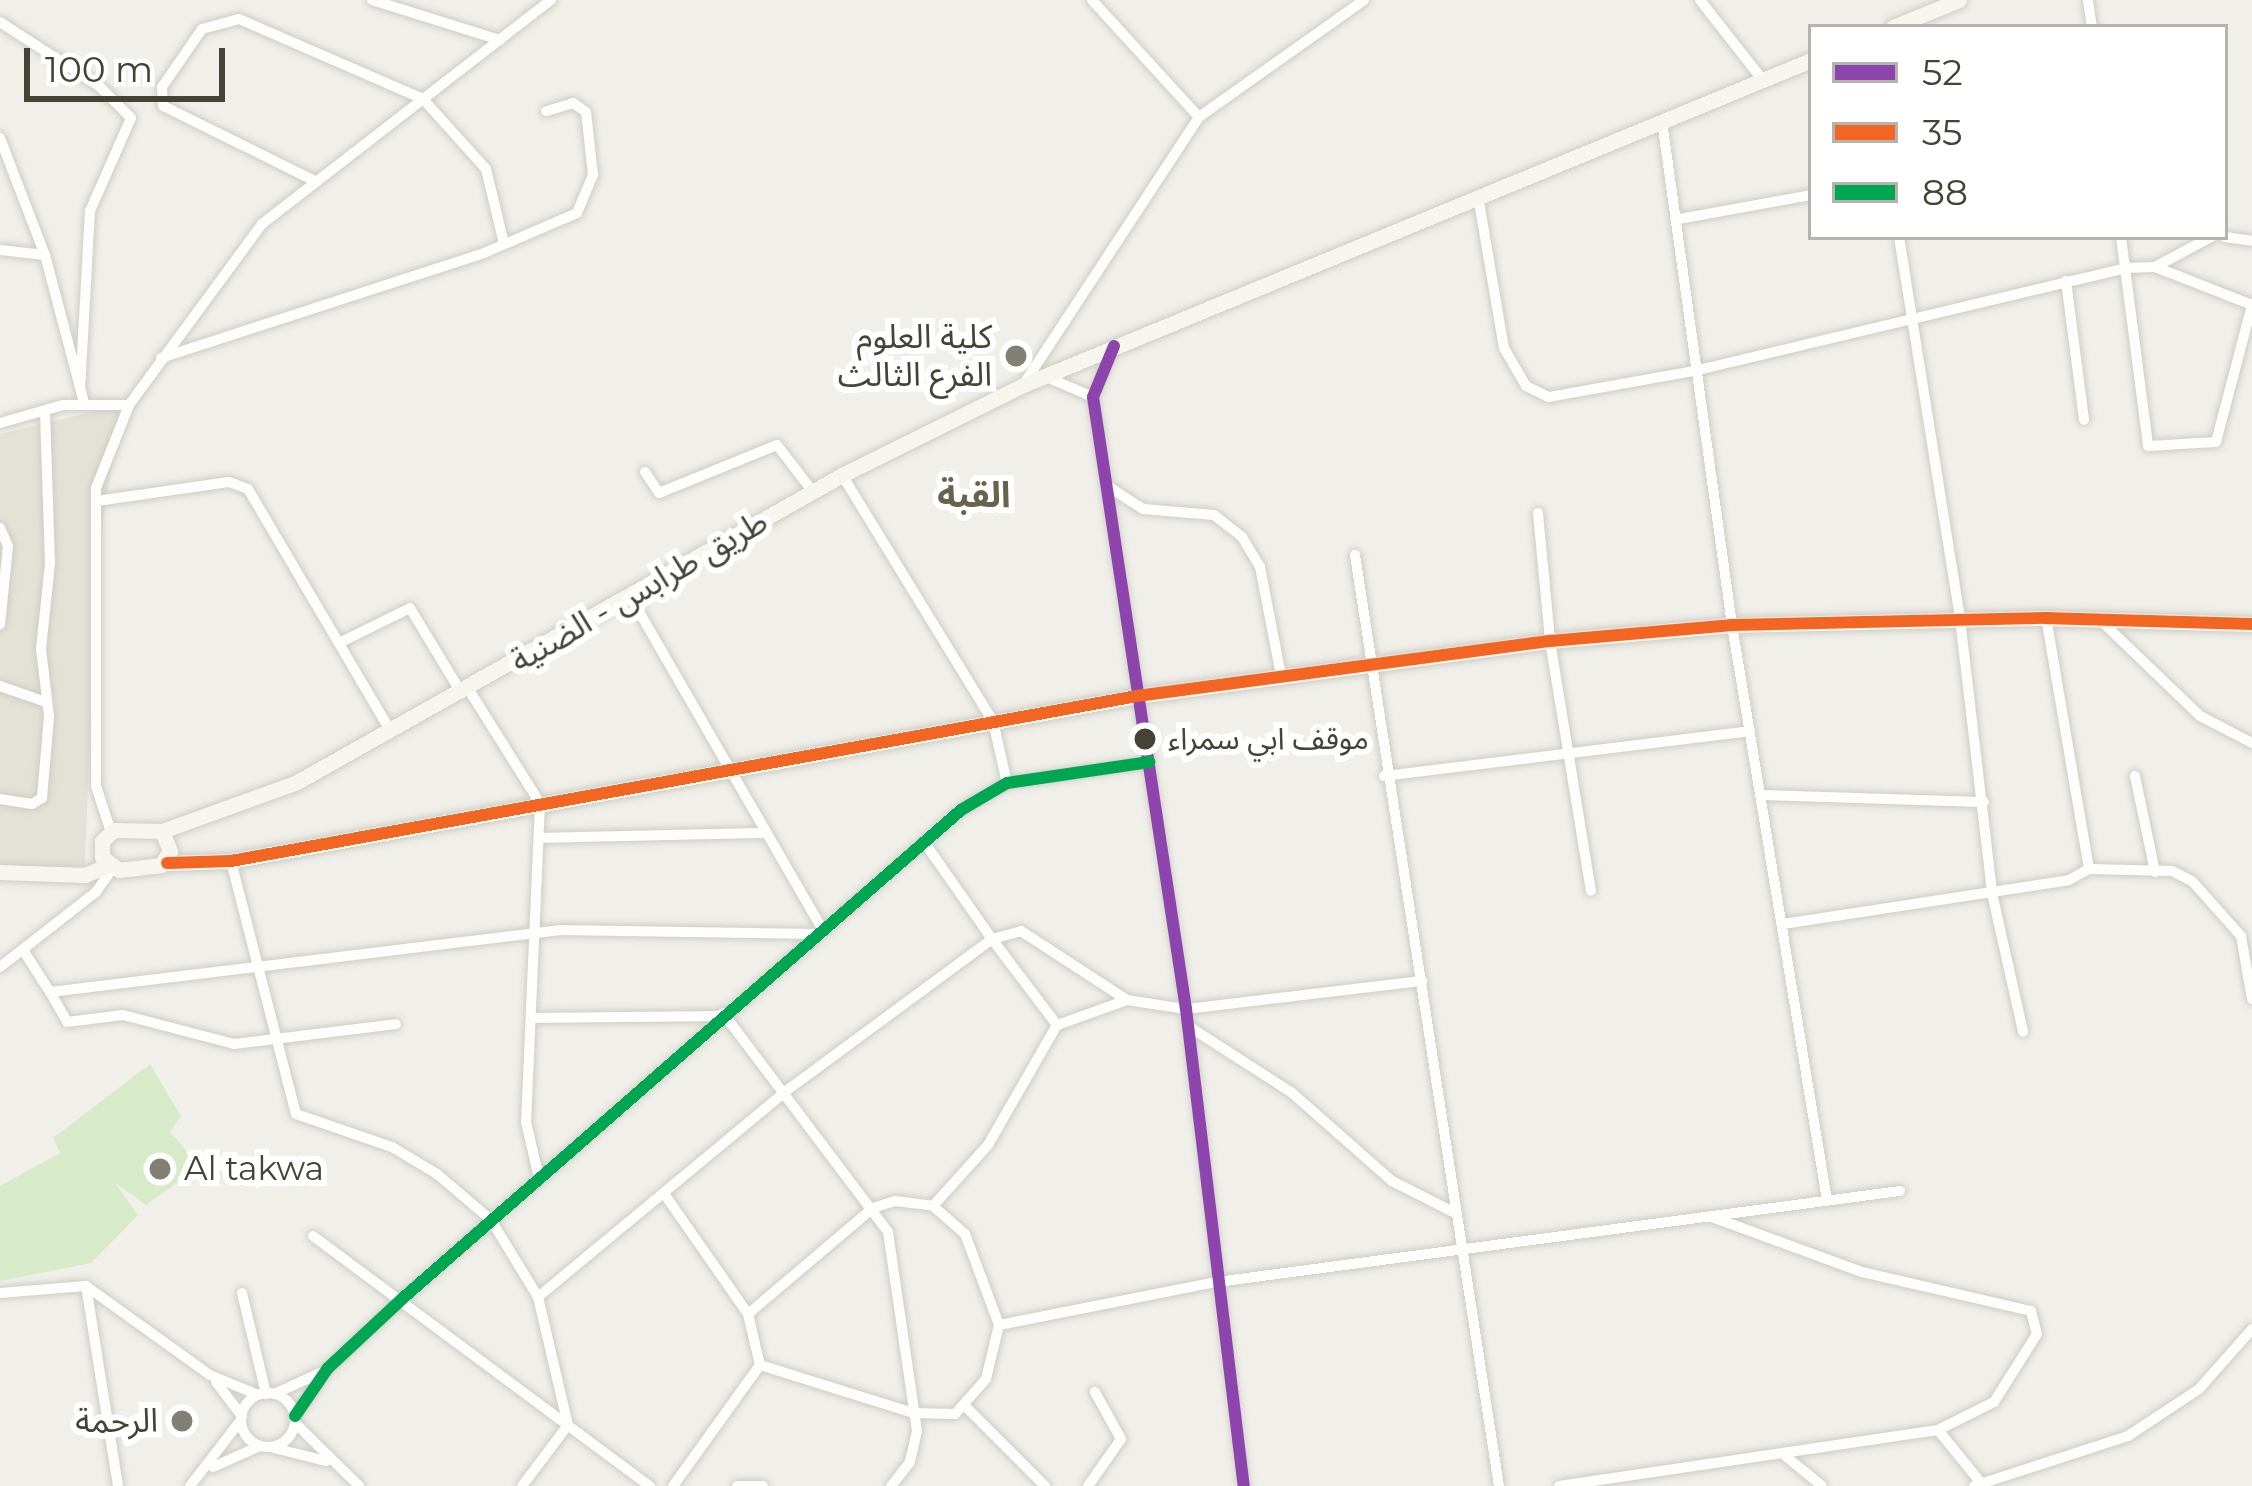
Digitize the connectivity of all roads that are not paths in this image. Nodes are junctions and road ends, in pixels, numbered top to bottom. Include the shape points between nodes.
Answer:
1 (371, 0) edge
2 (551, 0) edge
3 (1092, 0) edge
4 (1364, 0) edge
5 (1700, 0) edge
6 (1959, 0) edge
7 (0, 22) edge
8 (1899, 24) edge
9 (500, 40) junction
10 (1808, 61) edge
11 (1762, 79) junction
12 (423, 99) junction
13 (546, 111) dead end
14 (1199, 117) junction
15 (1662, 121) junction
16 (0, 138) edge
17 (313, 180) junction
18 (1478, 196) junction
19 (1808, 196) edge
20 (1678, 219) junction
21 (1899, 240) edge
22 (2121, 240) edge
23 (2205, 240) edge
24 (504, 244) junction
25 (0, 250) edge
26 (45, 255) junction
27 (2155, 267) junction
28 (2126, 268) junction
29 (2066, 281) junction
30 (2252, 305) edge
31 (1909, 316) junction
32 (1114, 346) junction
33 (158, 359) junction
34 (1694, 371) junction
35 (1044, 376) junction
36 (1023, 385) junction
37 (80, 388) junction
38 (1093, 397) junction
39 (84, 403) junction
40 (129, 406) junction
41 (45, 410) junction
42 (2084, 419) dead end
43 (0, 423) edge
44 (645, 472) dead end
45 (842, 475) junction
46 (1106, 485) junction
47 (813, 492) junction
48 (97, 501) junction
49 (1538, 513) dead end
50 (0, 528) edge
51 (1355, 555) dead end
52 (630, 596) junction
53 (2046, 618) junction
54 (1960, 619) junction
55 (2099, 619) junction
56 (2252, 622) edge
57 (1732, 625) junction
58 (0, 626) edge
59 (1550, 641) junction
60 (339, 643) junction
61 (1369, 663) junction
62 (1281, 675) junction
63 (0, 686) edge
64 (465, 692) junction
65 (1138, 696) junction
66 (46, 702) junction
67 (993, 721) junction
68 (1750, 730) junction
69 (392, 733) junction
70 (2252, 743) edge
71 (1568, 756) junction
72 (1148, 762) junction
73 (730, 773) junction
74 (1384, 776) junction
75 (2135, 776) dead end
76 (1007, 783) junction
77 (1760, 795) junction
78 (0, 799) edge
79 (1984, 802) junction
80 (540, 803) junction
81 (162, 831) junction
82 (110, 832) junction
83 (764, 833) junction
84 (542, 838) junction
85 (924, 842) junction
86 (231, 861) junction
87 (167, 862) junction
88 (110, 867) junction
89 (2089, 869) junction
90 (0, 872) edge
91 (2156, 872) junction
92 (1591, 891) dead end
93 (1992, 893) junction
94 (1783, 924) junction
95 (817, 930) junction
96 (540, 932) junction
97 (992, 939) junction
98 (22, 950) junction
99 (0, 967) edge
100 (256, 970) junction
101 (1422, 981) junction
102 (50, 992) junction
103 (2252, 999) edge
104 (1127, 1000) junction
105 (1186, 1009) junction
106 (721, 1015) junction
107 (535, 1018) junction
108 (396, 1024) dead end
109 (1057, 1025) junction
110 (1188, 1026) junction
111 (2023, 1032) dead end
112 (273, 1040) junction
113 (786, 1091) junction
114 (539, 1178) junction
115 (1900, 1191) dead end
116 (665, 1195) junction
117 (1827, 1200) junction
118 (933, 1206) junction
119 (873, 1208) junction
120 (1457, 1214) junction
121 (1705, 1215) junction
122 (491, 1220) junction
123 (313, 1236) dead end
124 (1462, 1249) junction
125 (1217, 1282) junction
126 (86, 1286) junction
127 (0, 1293) edge
128 (242, 1293) dead end
129 (538, 1297) junction
130 (403, 1298) junction
131 (748, 1314) junction
132 (999, 1325) junction
133 (2252, 1329) edge
134 (760, 1365) junction
135 (328, 1368) junction
136 (210, 1375) junction
137 (1095, 1392) dead end
138 (266, 1394) junction
139 (966, 1407) junction
140 (913, 1413) junction
141 (241, 1418) junction
142 (295, 1419) junction
143 (568, 1425) junction
144 (1938, 1430) junction
145 (264, 1446) junction
146 (1783, 1454) junction
147 (329, 1463) junction
148 (205, 1470) junction
149 (1977, 1485) edge
150 (117, 1486) edge
151 (190, 1486) edge
152 (359, 1486) edge
153 (522, 1486) edge
154 (650, 1486) edge
155 (673, 1486) edge
156 (737, 1486) edge
157 (763, 1486) edge
158 (891, 1486) edge
159 (1046, 1486) edge
160 (1088, 1486) edge
161 (1244, 1486) edge
162 (1499, 1486) edge
163 (1559, 1486) edge
164 (1822, 1486) edge

1 - 9 street
2 - 9 street
3 - 14 street
4 - 14 street
5 - 11 street
6 - 8 main road
7 - 37 street via 99,86 131,118 90,211
9 - 12 street
10 - 11 main road, طريق طرابس - الضنية
11 - 15 main road, طريق طرابس - الضنية
12 - 17 street
12 - 17 street via 239,19 202,29 166,79 164,106
12 - 24 street via 486,169
13 - 24 street via 573,103 586,112 587,198 577,213
14 - 36 street
15 - 18 main road, طريق طرابس - الضنية
15 - 20 street
16 - 26 street
17 - 33 street via 262,224
18 - 32 main road, طريق طرابس - الضنية
18 - 34 street via 1504,348 1526,386 1569,397
19 - 20 street
20 - 34 street
21 - 31 street
22 - 28 street
23 - 27 street
24 - 33 street
25 - 26 street
26 - 37 street
27 - 28 street
27 - 30 street
28 - 29 street
28 - 30 street via 2148,446 2216,442
29 - 31 street
29 - 42 street
31 - 34 street
31 - 54 street
32 - 35 main road, طريق طرابس - الضنية
32 - 38 street
33 - 40 street
34 - 57 street
35 - 36 main road, طريق طرابس - الضنية
35 - 38 street
36 - 45 main road, طريق طرابس - الضنية
37 - 39 street
38 - 46 street
39 - 40 street
39 - 41 street
40 - 48 street via 98,479
41 - 43 street
41 - 66 street
44 - 47 street via 659,493 777,445 790,452
45 - 47 main road, طريق طرابس - الضنية
45 - 67 street
46 - 62 street via 1143,509 1214,515 1242,537 1260,567
46 - 65 street
47 - 52 main road, طريق طرابس - الضنية
48 - 60 street via 229,482 248,490
48 - 82 street via 97,786
49 - 59 street
50 - 58 street via 8,546
51 - 61 street
52 - 64 main road, طريق طرابس - الضنية
52 - 73 street
53 - 54 main road
53 - 55 main road
53 - 89 street
54 - 57 main road
54 - 79 street
55 - 56 main road
55 - 70 street via 2200,716
57 - 59 main road
57 - 68 street
59 - 61 main road
59 - 71 street
60 - 64 street via 410,608
60 - 69 street
61 - 62 main road
61 - 74 street
62 - 65 main road
63 - 66 street
64 - 69 main road, طريق طرابس - الضنية
64 - 80 street
65 - 67 main road
65 - 72 street
66 - 78 street via 41,798
67 - 73 main road
67 - 76 street
68 - 71 street
68 - 77 street
69 - 81 main road, طريق طرابس - الضنية via 297,782
71 - 74 street
71 - 92 street
72 - 76 street
72 - 105 street
73 - 80 main road
73 - 83 street
74 - 101 street
75 - 91 street
76 - 85 street
77 - 79 street
77 - 94 street
79 - 93 street
80 - 84 street
80 - 86 main road
81 - 82 main road, طريق طرابس - الضنية
81 - 87 main road
82 - 88 main road via 100,846
83 - 84 street
83 - 95 street
84 - 96 street
85 - 95 street
85 - 97 street
86 - 87 main road
86 - 100 street
87 - 88 main road
88 - 90 main road via 85,875
88 - 98 street via 96,892
89 - 91 street
89 - 93 street
91 - 103 street via 2192,880 2229,918
93 - 94 street
93 - 111 street
94 - 117 street
95 - 96 street
95 - 106 street
96 - 100 street
96 - 107 street
97 - 104 street via 1030,935
97 - 109 street
97 - 113 street
98 - 99 street
98 - 102 street
100 - 102 street
100 - 112 street
101 - 105 street
101 - 120 street
102 - 112 street via 67,1022 123,1015 234,1044
104 - 105 street
104 - 109 street
105 - 110 street
106 - 107 street
106 - 113 street
106 - 114 street
107 - 114 street via 526,1122
108 - 112 street
109 - 118 street via 988,1144
110 - 120 street via 1291,1092 1392,1181
110 - 125 street
112 - 122 street via 298,1118 392,1147
113 - 116 street
113 - 119 street
114 - 122 street
115 - 117 street
116 - 129 street
116 - 131 street
117 - 121 street
118 - 119 street
118 - 132 street via 965,1234
119 - 131 street
119 - 140 street via 893,1256
120 - 124 street
121 - 124 street
121 - 144 street via 1862,1272 2031,1311 2037,1334 1994,1402
122 - 129 street
122 - 130 street
123 - 130 street
124 - 125 street
124 - 162 street
125 - 132 street
125 - 161 street
126 - 127 street
126 - 136 street
126 - 150 street
128 - 138 street
129 - 143 street
130 - 135 street
130 - 143 street
131 - 134 street
132 - 139 street via 986,1379
133 - 149 street via 2198,1389 2128,1436
134 - 140 street
134 - 155 street
135 - 138 street
135 - 142 street
136 - 138 street
136 - 141 street
137 - 160 street via 1121,1439
138 - 141 street
138 - 142 street
139 - 140 street
139 - 159 street
140 - 158 street via 916,1449
141 - 145 street
141 - 148 street
142 - 145 street via 287,1440
142 - 147 street
143 - 153 street
143 - 154 street
144 - 146 street
144 - 149 street
145 - 147 street
145 - 148 street
146 - 163 street
146 - 164 street
147 - 152 street
148 - 151 street
156 - 157 street

